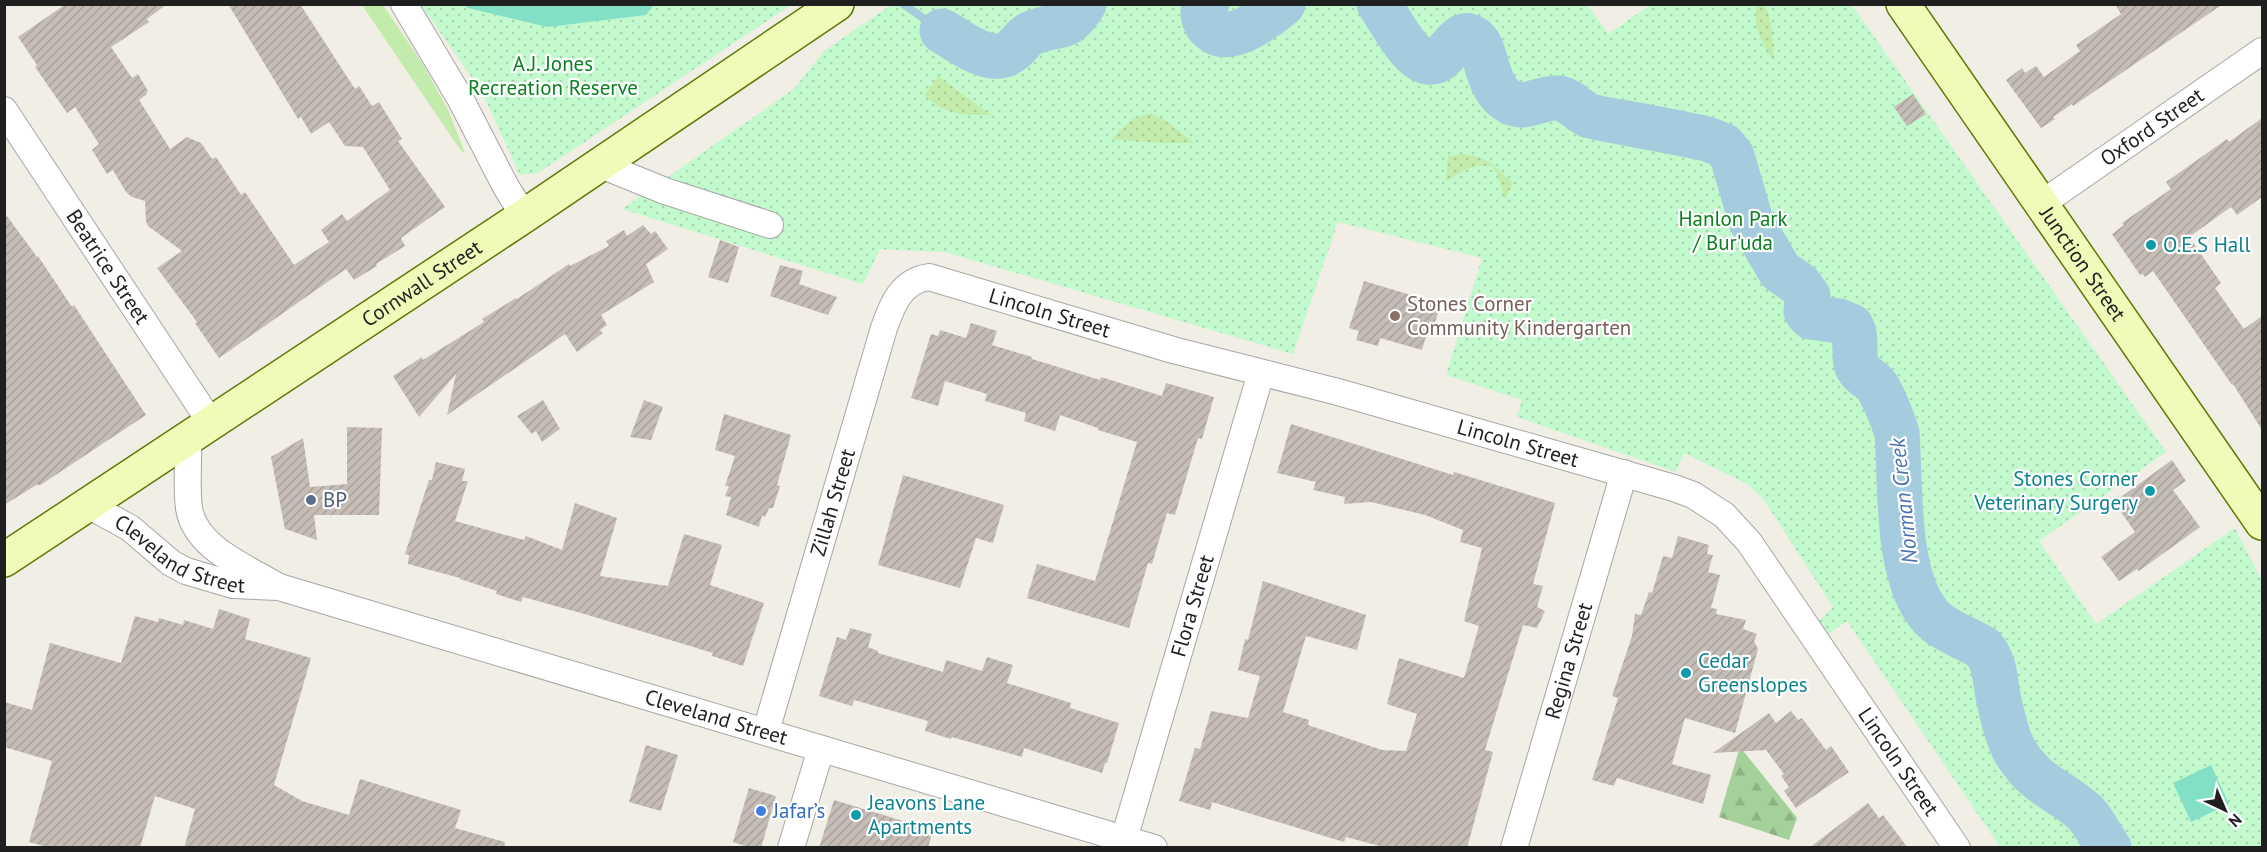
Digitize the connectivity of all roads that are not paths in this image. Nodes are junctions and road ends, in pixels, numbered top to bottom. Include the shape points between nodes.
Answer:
1 (404, 4) edge
2 (837, 4) edge
3 (1903, 4) edge
4 (2262, 51) edge
5 (4, 110) edge
6 (601, 165) junction
7 (2041, 204) junction
8 (524, 216) junction
9 (770, 225) dead end
10 (914, 281) joint
11 (1261, 373) junction
12 (200, 431) junction
13 (1624, 473) junction
14 (88, 505) junction
15 (2262, 523) edge
16 (4, 560) edge
17 (279, 587) junction
18 (766, 731) junction
19 (821, 749) junction
20 (1124, 839) junction
21 (791, 848) edge
22 (1154, 848) edge
23 (1514, 848) edge
24 (1958, 848) edge

1 - 8 street
2 - 6 main road, Cornwall Street
3 - 7 main road, Junction Street
4 - 7 street, Oxford Street
5 - 12 street, Beatrice Street
6 - 8 main road, Cornwall Street
6 - 9 street
7 - 15 main road, Junction Street
8 - 12 main road, Cornwall Street
10 - 11 street, Lincoln Street via 940,279
10 - 18 street, Zillah Street via 895,300 884,328
11 - 13 street, Lincoln Street
11 - 20 street, Flora Street
12 - 14 main road, Cornwall Street
12 - 17 street, Cleveland Street via 189,511 201,536 221,554
13 - 23 street, Regina Street
13 - 24 street, Lincoln Street via 1692,495 1738,528
14 - 16 main road, Cornwall Street
14 - 17 street, Cleveland Street via 130,528 186,571 233,585
17 - 18 street, Cleveland Street
18 - 19 street, Cleveland Street
19 - 20 street, Cleveland Street
19 - 21 street
20 - 22 street, Cleveland Street

